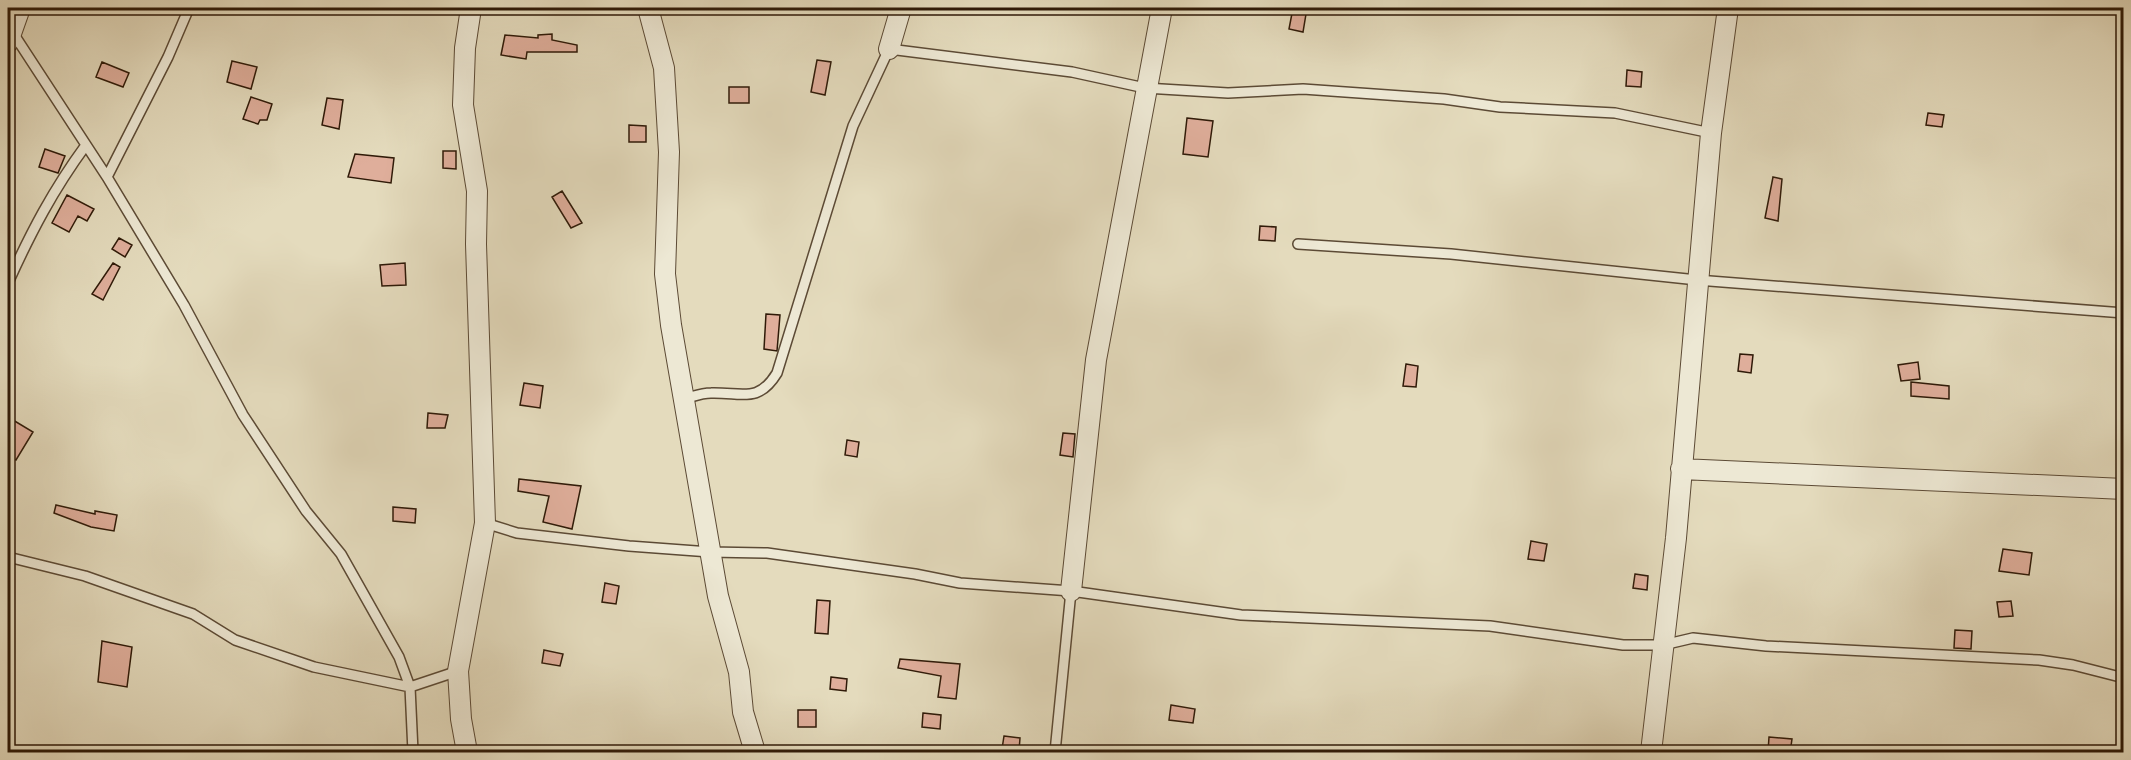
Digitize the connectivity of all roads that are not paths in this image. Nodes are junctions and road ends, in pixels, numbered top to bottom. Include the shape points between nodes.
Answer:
1 (20, 8) edge
2 (189, 8) edge
3 (471, 8) edge
4 (648, 8) edge
5 (901, 8) edge
6 (1162, 8) edge
7 (1728, 8) edge
8 (9, 34) edge
9 (890, 49) junction
10 (1145, 88) junction
11 (1711, 133) junction
12 (86, 145) junction
13 (107, 177) junction
14 (1298, 244) dead end
15 (1697, 280) junction
16 (8, 283) edge
17 (2124, 313) edge
18 (682, 399) junction
19 (1681, 469) junction
20 (2124, 489) edge
21 (485, 523) junction
22 (710, 552) junction
23 (8, 557) edge
24 (1071, 591) junction
25 (1663, 645) junction
26 (458, 671) junction
27 (2124, 678) edge
28 (410, 687) junction
29 (413, 753) edge
30 (467, 753) edge
31 (755, 753) edge
32 (1055, 753) edge
33 (1651, 753) edge

1 - 8 street
2 - 13 lane
3 - 21 street via 463,105 477,192
4 - 18 street via 664,68 669,152 665,274
5 - 9 street
6 - 10 street
7 - 11 street
8 - 12 lane
9 - 10 lane via 1072,72
9 - 18 lane via 853,126 777,373 768,388 757,395 709,393
10 - 11 lane via 1228,93 1303,89 1444,99 1500,107 1615,113
10 - 24 street via 1096,360
11 - 15 street
12 - 13 lane
12 - 16 lane via 42,210
13 - 28 lane via 184,305 243,415 306,511 341,554 399,657
14 - 15 lane via 1451,254
15 - 17 lane
15 - 19 street
18 - 22 street
19 - 20 street
19 - 25 street
21 - 22 lane via 517,533
21 - 26 street
22 - 24 lane via 767,553 960,583
22 - 31 street
23 - 28 lane via 85,576 193,614 235,640 314,667
24 - 25 lane via 1240,615 1490,627 1623,645
24 - 32 lane
25 - 27 lane via 1693,638 1766,646 2039,660
25 - 33 street
26 - 28 lane
26 - 30 street
28 - 29 lane

